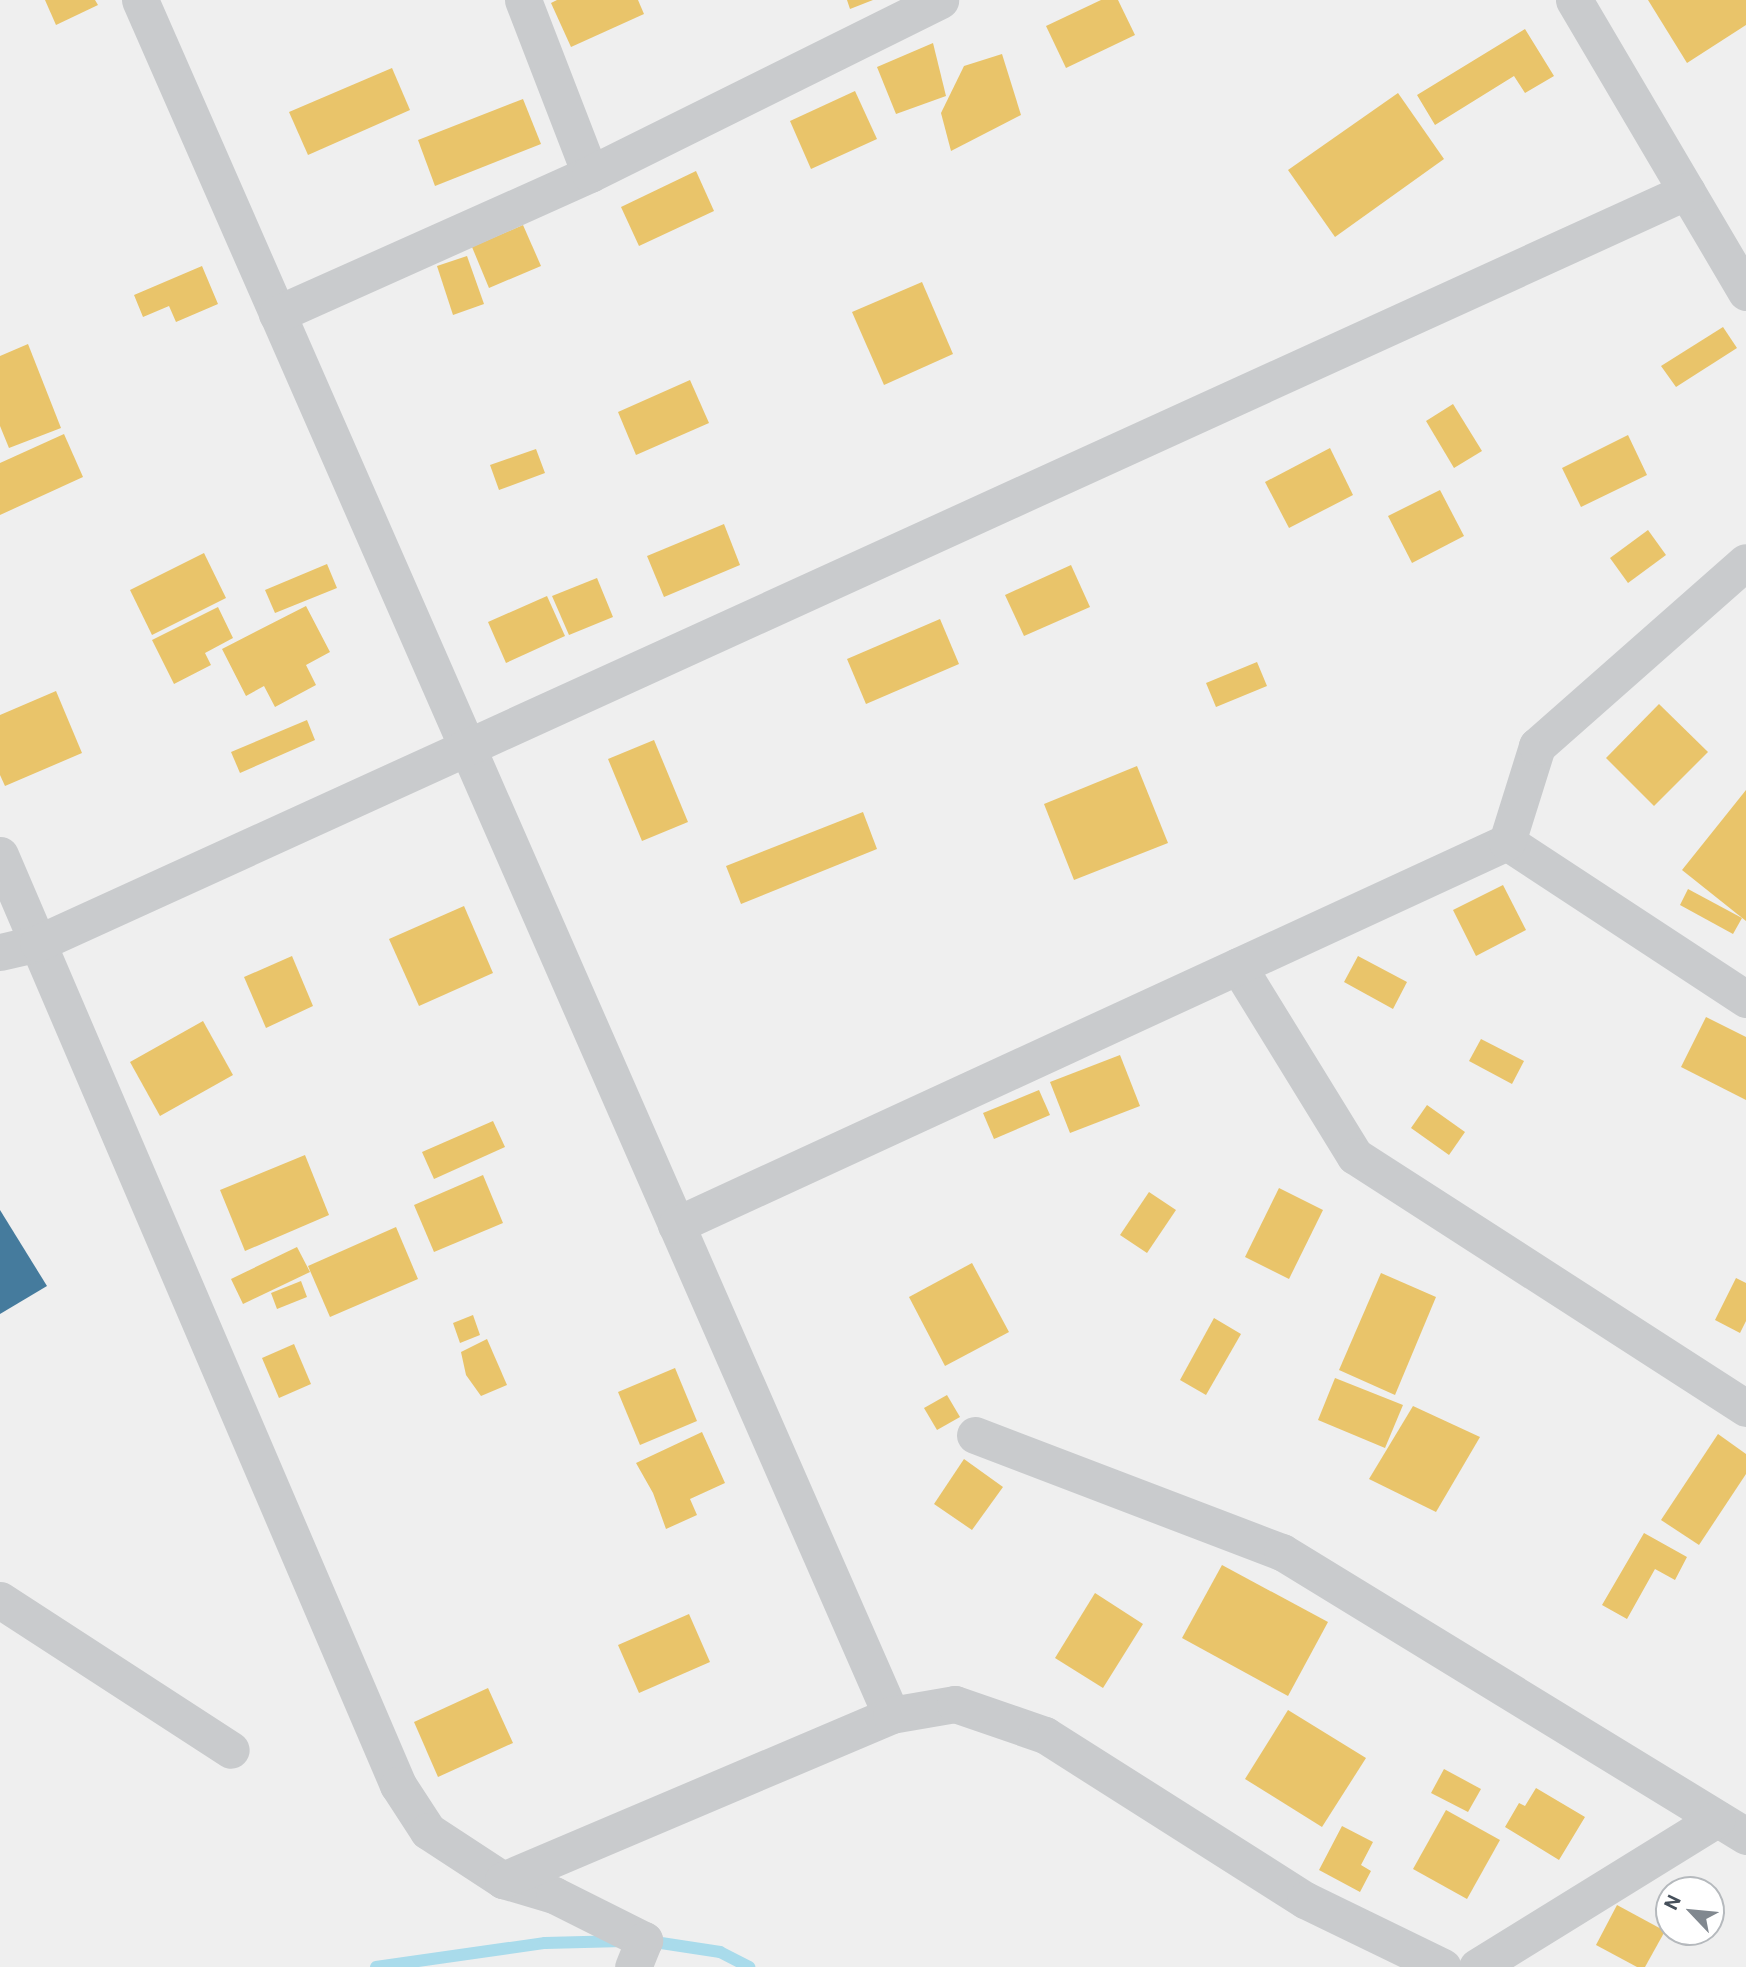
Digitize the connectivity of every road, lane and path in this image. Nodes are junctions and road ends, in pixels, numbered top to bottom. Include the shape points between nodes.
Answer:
1 (140, 0) edge
2 (523, 0) edge
3 (940, 0) edge
4 (1574, 0) edge
5 (590, 174) junction
6 (1687, 191) junction
7 (1746, 292) edge
8 (277, 314) junction
9 (1746, 562) edge
10 (467, 747) junction
11 (1507, 842) junction
12 (0, 855) edge
13 (38, 943) junction
14 (0, 952) edge
15 (1238, 966) junction
16 (1746, 999) edge
17 (676, 1225) junction
18 (1746, 1408) edge
19 (975, 1435) dead end
20 (0, 1600) edge
21 (891, 1715) junction
22 (232, 1750) dead end
23 (1731, 1828) edge
24 (503, 1881) junction
25 (633, 1967) edge
26 (1443, 1967) edge
27 (1477, 1967) edge

1 - 8 street
2 - 5 street
3 - 5 street
4 - 6 street
5 - 8 street
6 - 7 street
6 - 10 street
8 - 10 street
9 - 11 street via 1536,746
10 - 13 street
10 - 17 street
11 - 15 street
11 - 16 street
12 - 13 street
13 - 14 street
13 - 24 street via 398,1785 428,1831
15 - 17 street
15 - 18 street via 1355,1157
17 - 21 street
19 - 23 street via 1282,1552
20 - 22 street
21 - 24 street
21 - 26 street via 955,1704 1045,1735 1305,1900
23 - 27 street
24 - 25 street via 554,1895 643,1940

